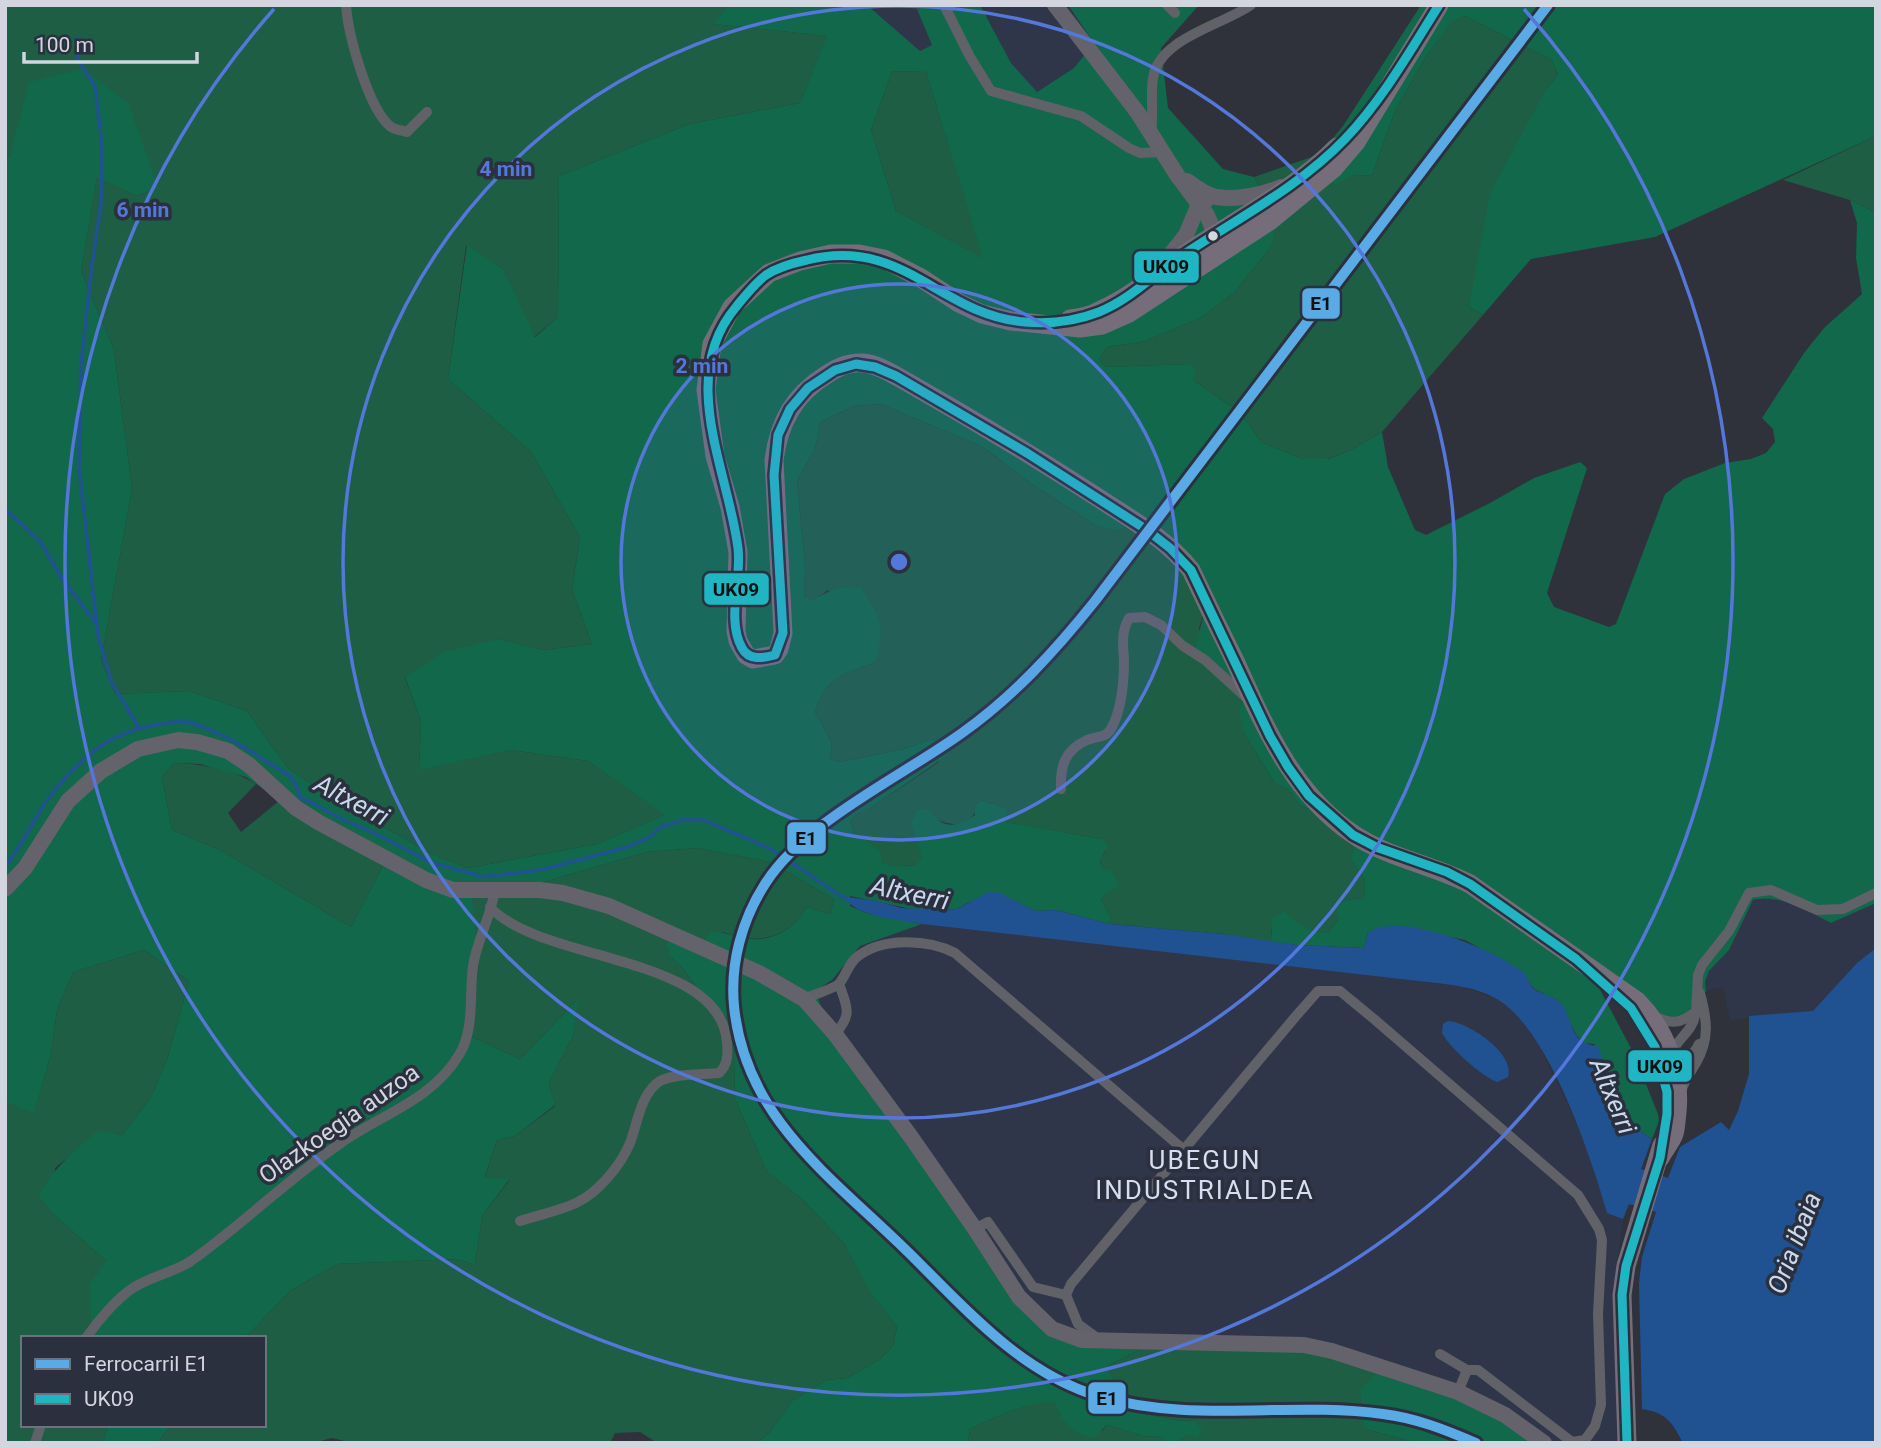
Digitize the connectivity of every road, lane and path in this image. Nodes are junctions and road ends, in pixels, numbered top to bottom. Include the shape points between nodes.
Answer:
1 (346, 5) edge
2 (944, 5) edge
3 (1055, 5) edge
4 (1251, 5) edge
5 (1439, 5) edge
6 (428, 112) dead end
7 (1151, 133) junction
8 (1163, 152) junction
9 (1177, 175) junction
10 (1295, 192) junction
11 (1215, 197) junction
12 (1197, 209) junction
13 (1213, 236) junction
14 (1158, 284) junction
15 (1254, 704) junction
16 (1061, 789) dead end
17 (5, 889) edge
18 (495, 890) junction
19 (1876, 893) edge
20 (490, 907) junction
21 (1698, 975) junction
22 (839, 984) junction
23 (804, 999) junction
24 (1640, 1010) junction
25 (1696, 1011) junction
26 (1707, 1017) junction
27 (835, 1034) junction
28 (1671, 1057) junction
29 (1672, 1098) junction
30 (1184, 1150) junction
31 (520, 1221) dead end
32 (975, 1229) junction
33 (1066, 1295) junction
34 (88, 1336) edge
35 (1102, 1341) junction
36 (1440, 1354) dead end
37 (1467, 1370) junction
38 (1458, 1392) junction
39 (1544, 1443) edge
40 (1627, 1443) edge

1 - 6 street via 368,93 391,128 407,132
2 - 8 street via 991,92 1081,116 1135,151
3 - 7 street
4 - 7 street via 1173,46 1159,59 1152,79
5 - 10 highway via 1386,91
7 - 8 street
8 - 9 street
9 - 11 street
9 - 12 street
10 - 11 street
10 - 13 highway via 1234,235
10 - 14 highway via 1272,220
11 - 12 street
12 - 13 street via 1205,232
12 - 14 street
13 - 14 highway via 1208,254
14 - 15 highway via 1129,313 1102,325 1080,328 982,314 884,259 859,254 831,254 769,273 732,307 712,344 706,390 715,456 738,552 736,631 741,649 754,659 775,655 779,649 783,633 774,460 783,421 812,384 834,370 862,363 882,368 956,410 1059,472 1172,549 1191,570
15 - 16 street via 1161,625 1138,615 1129,618 1123,636 1122,695 1111,728 1106,736 1087,741 1068,754 1061,767
15 - 24 highway via 1309,796 1353,835 1470,884
17 - 18 street via 25,868 68,801 101,771 138,749 178,740 228,751 307,815 418,877 453,890
18 - 20 street, Olazkoegia auzoa
18 - 23 street via 563,893 608,906 760,973
19 - 21 street via 1843,909 1817,910 1771,890 1749,893
20 - 31 street via 516,926 679,982 709,1005 726,1032 727,1059 719,1073 666,1078 655,1084 629,1145 599,1186 578,1203
20 - 34 street, Olazkoegia auzoa via 474,965 468,1031 449,1069 426,1092 297,1175 181,1268 133,1288
21 - 25 street
21 - 26 street
22 - 23 street
22 - 27 street via 848,1011
22 - 30 street via 855,958 867,951 889,944 940,945 956,953
23 - 27 street
24 - 25 street via 1677,1022
24 - 28 highway
24 - 29 highway
25 - 28 street via 1694,1023
26 - 28 street via 1694,1054 1679,1061
26 - 29 street via 1705,1044
27 - 32 street
28 - 29 highway via 1676,1074
29 - 40 highway via 1674,1133 1660,1158 1632,1242 1622,1295
30 - 33 street
30 - 37 street via 1318,991 1340,991 1577,1195 1599,1229 1601,1405 1585,1440 1572,1443 1478,1370
32 - 33 street via 988,1222 1033,1287
32 - 35 street via 1034,1314 1067,1336
33 - 35 street via 1078,1324
35 - 38 street via 1304,1345
36 - 37 street
37 - 38 street
38 - 39 street via 1505,1415

